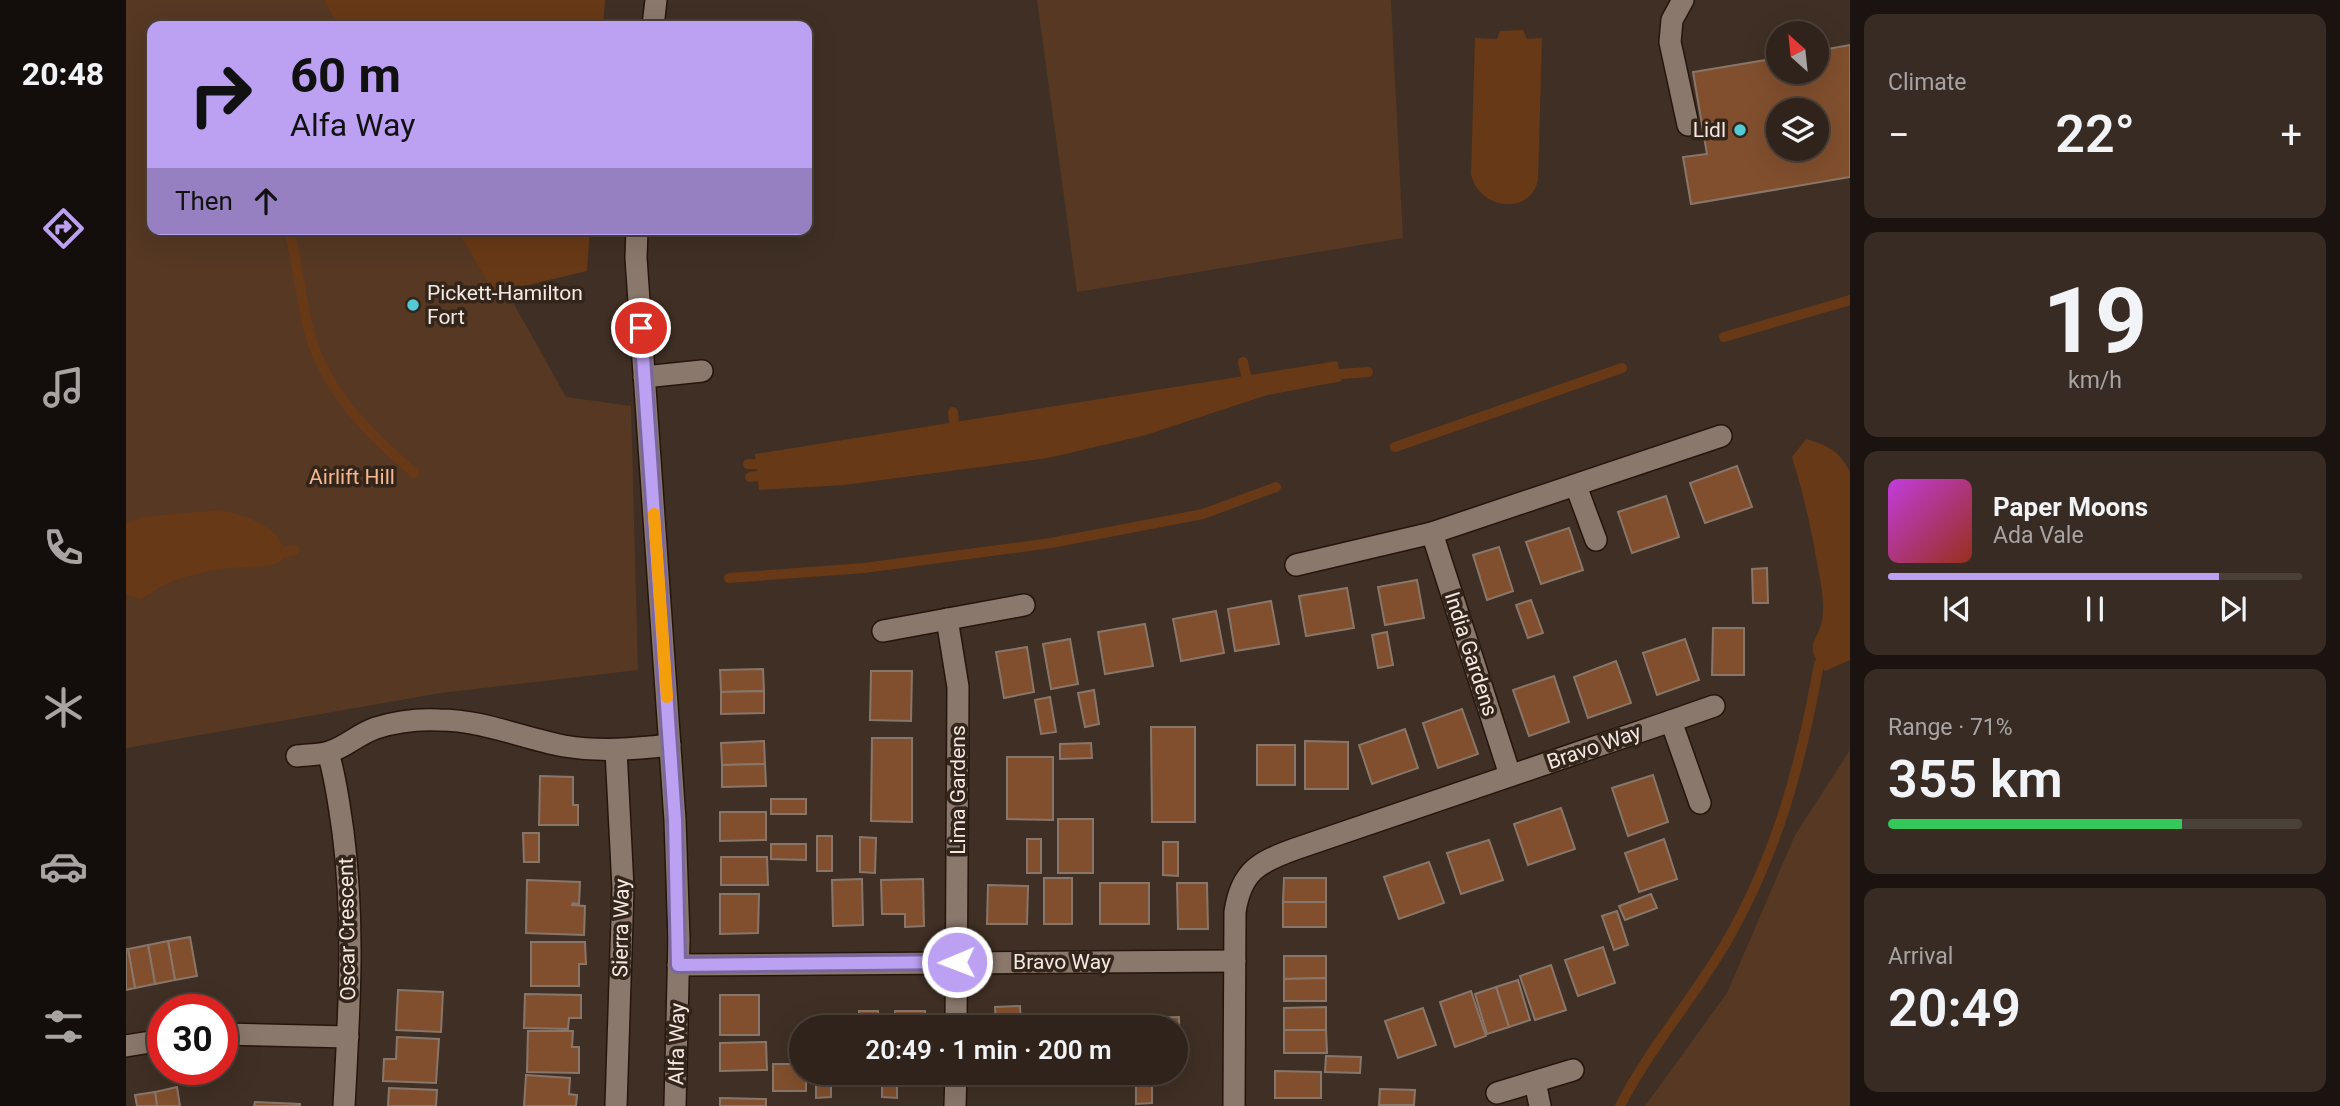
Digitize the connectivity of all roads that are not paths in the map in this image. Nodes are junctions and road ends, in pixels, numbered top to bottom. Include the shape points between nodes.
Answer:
1 (656, 0) edge
2 (1683, 0) edge
3 (654, 21) edge
4 (1688, 125) dead end
5 (637, 235) edge
6 (702, 371) dead end
7 (644, 377) junction
8 (1721, 436) dead end
9 (1576, 486) junction
10 (1432, 533) junction
11 (1596, 540) dead end
12 (1296, 565) dead end
13 (1024, 605) dead end
14 (947, 619) junction
15 (883, 631) dead end
16 (1714, 706) dead end
17 (1671, 721) junction
18 (670, 745) junction
19 (617, 750) junction
20 (328, 753) junction
21 (297, 756) dead end
22 (1510, 775) junction
23 (1700, 803) dead end
24 (1235, 961) junction
25 (957, 962) junction
26 (678, 965) junction
27 (956, 1015) edge
28 (238, 1034) edge
29 (348, 1037) junction
30 (147, 1043) edge
31 (126, 1046) edge
32 (1573, 1070) dead end
33 (1535, 1082) junction
34 (956, 1085) edge
35 (1497, 1093) dead end
36 (344, 1106) edge
37 (616, 1106) edge
38 (676, 1106) edge
39 (955, 1106) edge
40 (1234, 1106) edge
41 (1540, 1106) edge

1 - 3 street
2 - 4 street via 1672,20 1670,42
5 - 7 street, Alfa Way
6 - 7 street
7 - 18 street, Alfa Way
8 - 9 street
9 - 10 street
9 - 11 street
10 - 12 street
10 - 22 street, India Gardens
13 - 14 street
14 - 15 street
14 - 25 street, Lima Gardens via 958,687
16 - 17 street, Bravo Way
17 - 22 street, Bravo Way
17 - 23 street
18 - 19 street
18 - 26 street, Alfa Way
19 - 20 street via 565,746 502,728 438,719 377,728
19 - 37 street, Sierra Way via 623,888
20 - 21 street
20 - 29 street, Oscar Crescent via 339,805 350,909
22 - 24 street, Bravo Way via 1294,849 1256,867 1247,875 1237,899
24 - 25 street, Bravo Way
24 - 40 street, Bravo Way
25 - 26 street, Bravo Way
25 - 27 street, Lima Gardens
26 - 38 street, Alfa Way
28 - 29 street
29 - 36 street, Oscar Crescent
30 - 31 street
32 - 33 street
33 - 35 street
33 - 41 street
34 - 39 street

